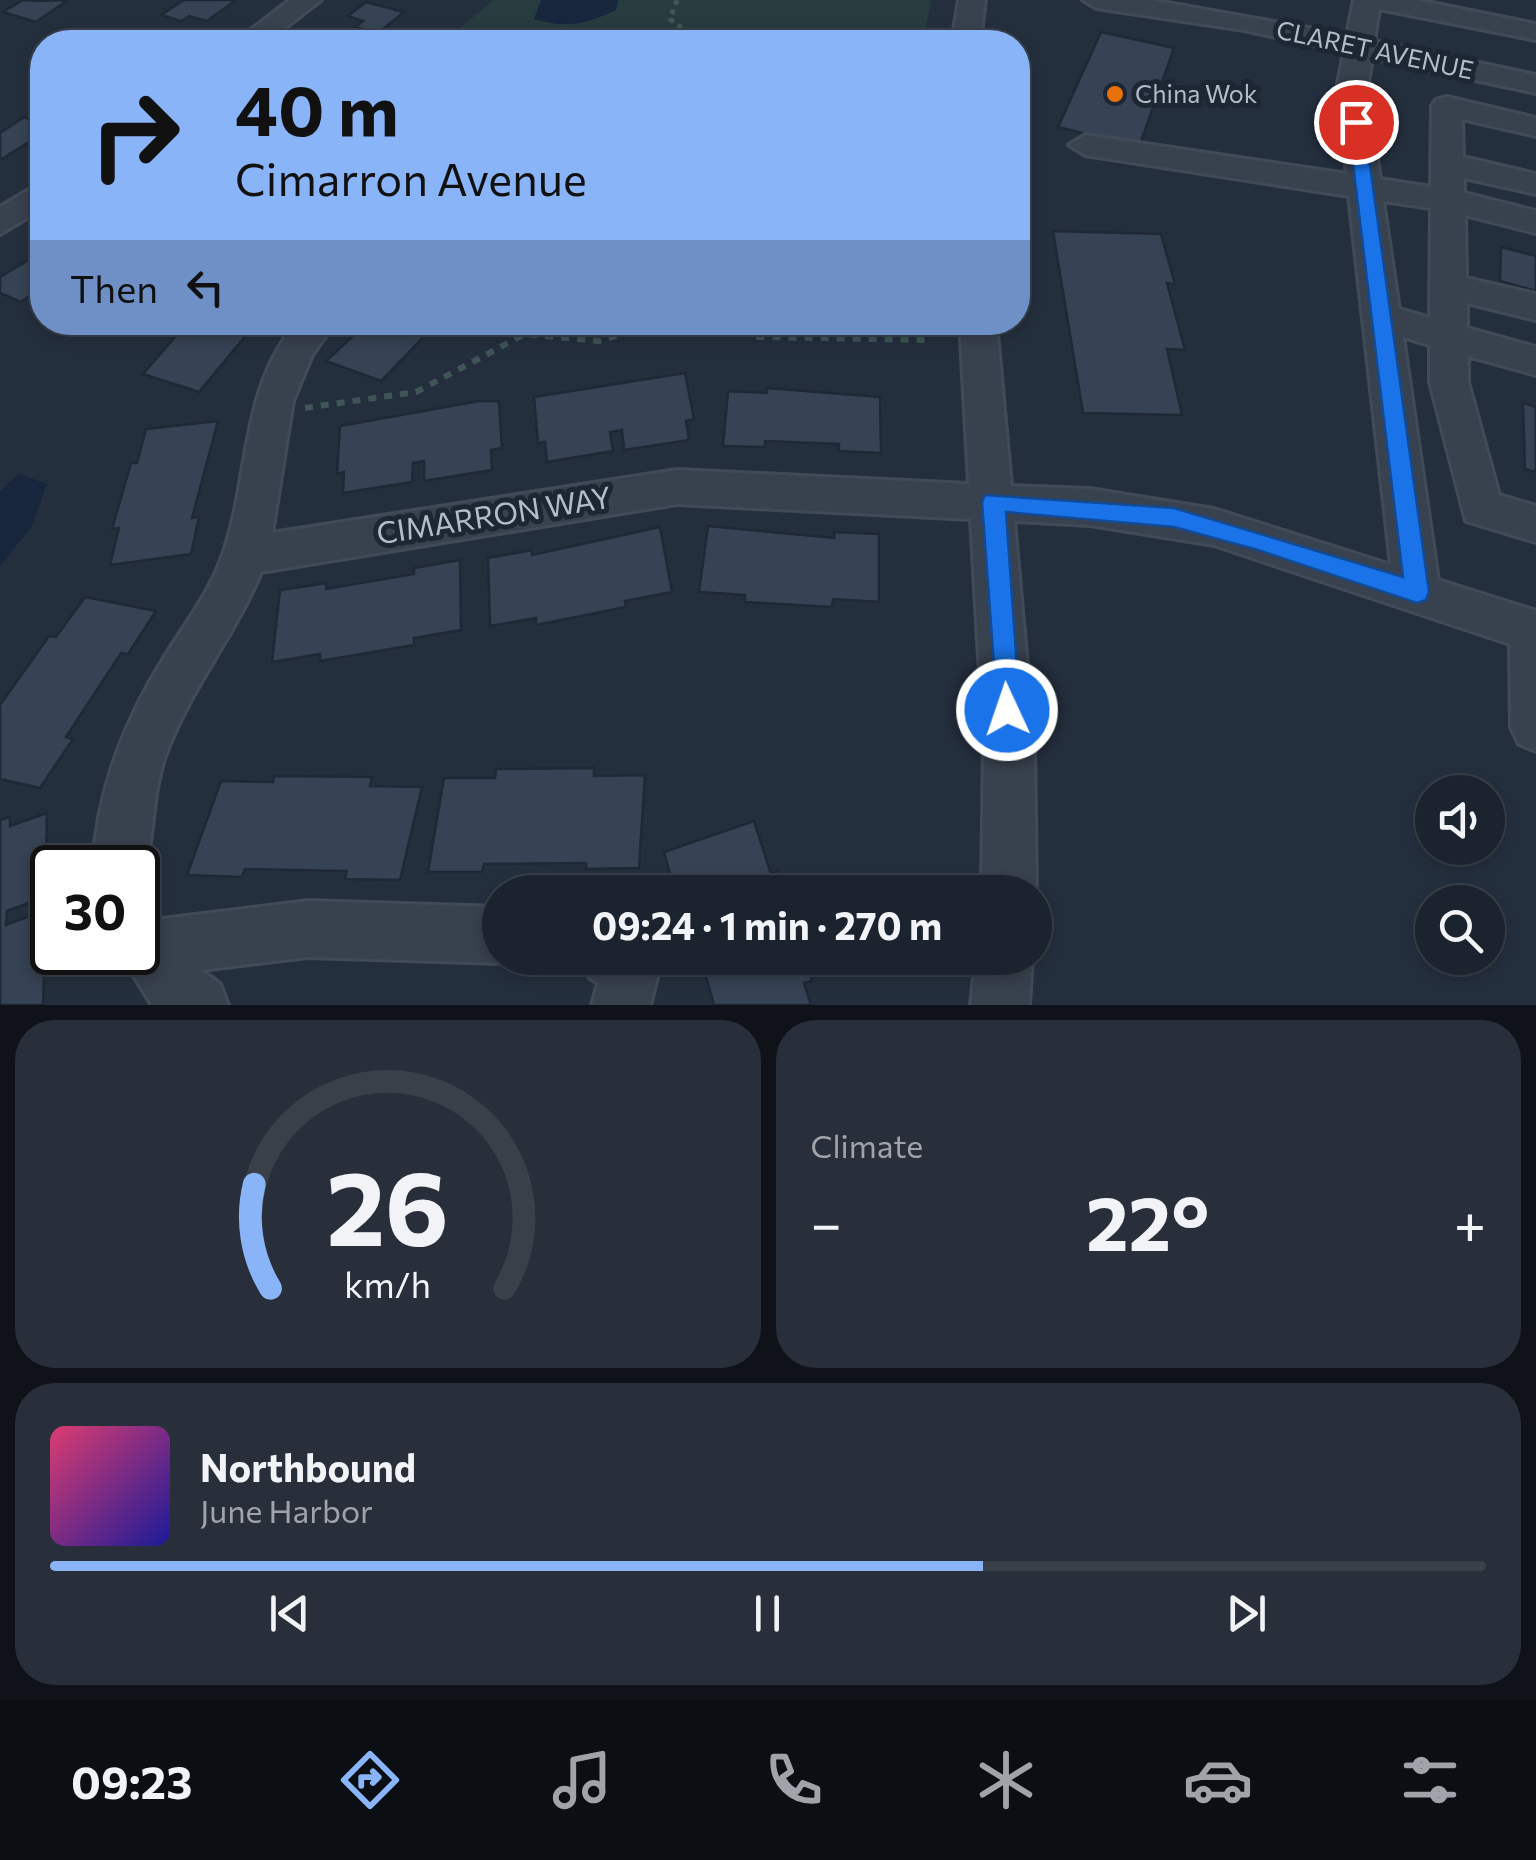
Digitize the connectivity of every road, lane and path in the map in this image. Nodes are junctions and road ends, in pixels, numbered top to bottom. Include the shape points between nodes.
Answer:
1 (308, 0) edge
2 (677, 0) edge
3 (972, 0) edge
4 (1096, 0) edge
5 (1215, 0) edge
6 (1368, 0) edge
7 (1376, 0) edge
8 (266, 30) edge
9 (684, 30) edge
10 (968, 30) edge
11 (1536, 32) edge
12 (1362, 39) junction
13 (1536, 66) edge
14 (1536, 84) edge
15 (1536, 127) edge
16 (1084, 145) dead end
17 (1448, 164) junction
18 (1536, 184) edge
19 (1365, 187) junction
20 (1447, 200) junction
21 (30, 201) edge
22 (1536, 222) edge
23 (0, 223) edge
24 (1449, 286) junction
25 (1536, 307) edge
26 (1382, 318) junction
27 (307, 335) edge
28 (523, 335) edge
29 (535, 335) edge
30 (618, 335) edge
31 (753, 335) edge
32 (979, 335) edge
33 (1450, 337) junction
34 (926, 340) dead end
35 (1536, 361) edge
36 (271, 413) junction
37 (994, 502) junction
38 (1536, 524) edge
39 (245, 556) junction
40 (1417, 592) junction
41 (1535, 632) edge
42 (1536, 727) edge
43 (119, 845) edge
44 (1009, 875) edge
45 (482, 934) edge
46 (160, 939) edge
47 (160, 967) edge
48 (629, 975) edge
49 (1003, 975) edge
50 (199, 1005) edge
51 (621, 1005) edge
52 (1000, 1005) edge

1 - 8 street
2 - 9 path via 670,19
3 - 10 street
4 - 12 street, CLARET AVENUE
5 - 12 street, CLARET AVENUE
6 - 12 street
7 - 11 street
12 - 13 street, CLARET AVENUE
12 - 14 street, CLARET AVENUE
12 - 19 street via 1352,89
15 - 17 street via 1447,106
16 - 19 street
17 - 18 street
17 - 20 street
19 - 20 street
19 - 26 street
20 - 22 street
20 - 24 street
21 - 23 street
24 - 25 street
24 - 33 street
26 - 33 street
26 - 40 street
27 - 36 street via 286,360
28 - 36 path via 416,392
29 - 30 path via 598,341
31 - 34 path
32 - 37 street
33 - 35 street
33 - 38 street via 1449,382 1481,508
36 - 39 street
37 - 39 street, CIMARRON WAY via 677,487
37 - 40 street, CIMARRON WAY via 1174,518
37 - 44 street via 1009,744
39 - 43 street via 142,742
40 - 41 street, CIMARRON WAY
41 - 42 street
45 - 46 street via 308,929
47 - 50 street
48 - 51 street
49 - 52 street

